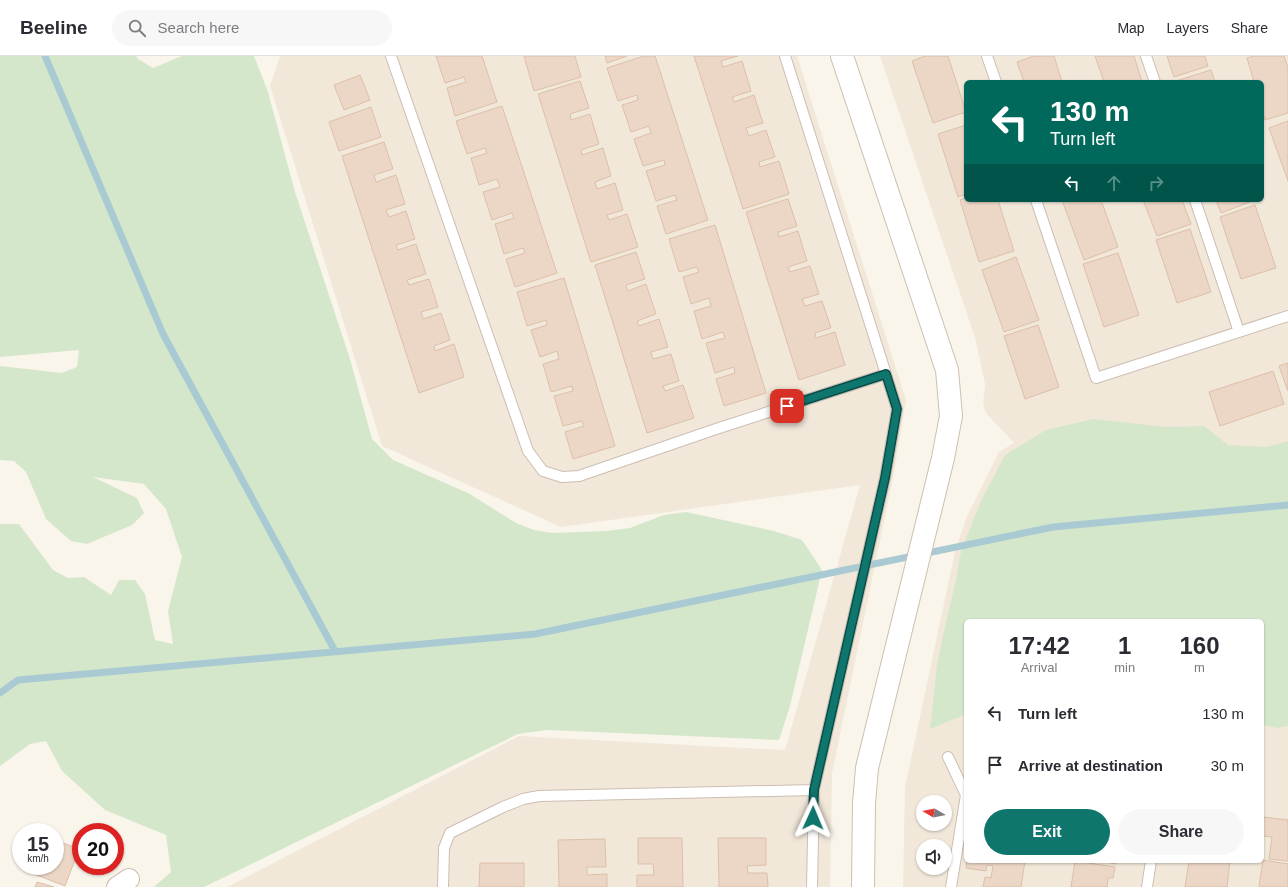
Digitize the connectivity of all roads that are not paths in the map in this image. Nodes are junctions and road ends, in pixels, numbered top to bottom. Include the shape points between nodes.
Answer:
1 (392, 56) edge
2 (786, 56) edge
3 (842, 56) edge
4 (987, 56) edge
5 (1146, 56) edge
6 (995, 80) edge
7 (1154, 80) edge
8 (1037, 202) edge
9 (1196, 202) edge
10 (1288, 316) edge
11 (1239, 332) junction
12 (886, 374) junction
13 (948, 756) dead end
14 (814, 790) junction
15 (964, 791) edge
16 (964, 808) edge
17 (1151, 863) edge
18 (443, 887) edge
19 (812, 887) edge
20 (863, 887) edge
21 (952, 887) edge
22 (1147, 887) edge

1 - 12 lane via 528,451 543,471 562,477 580,476
2 - 12 lane
3 - 20 street via 947,370 951,416 867,768
4 - 6 lane
5 - 7 lane
8 - 11 lane via 1096,378
9 - 11 lane
10 - 11 lane
12 - 14 lane via 897,409 885,478
13 - 15 lane
14 - 18 lane via 539,796 523,799 450,834 444,848
14 - 19 lane
16 - 21 lane
17 - 22 lane

